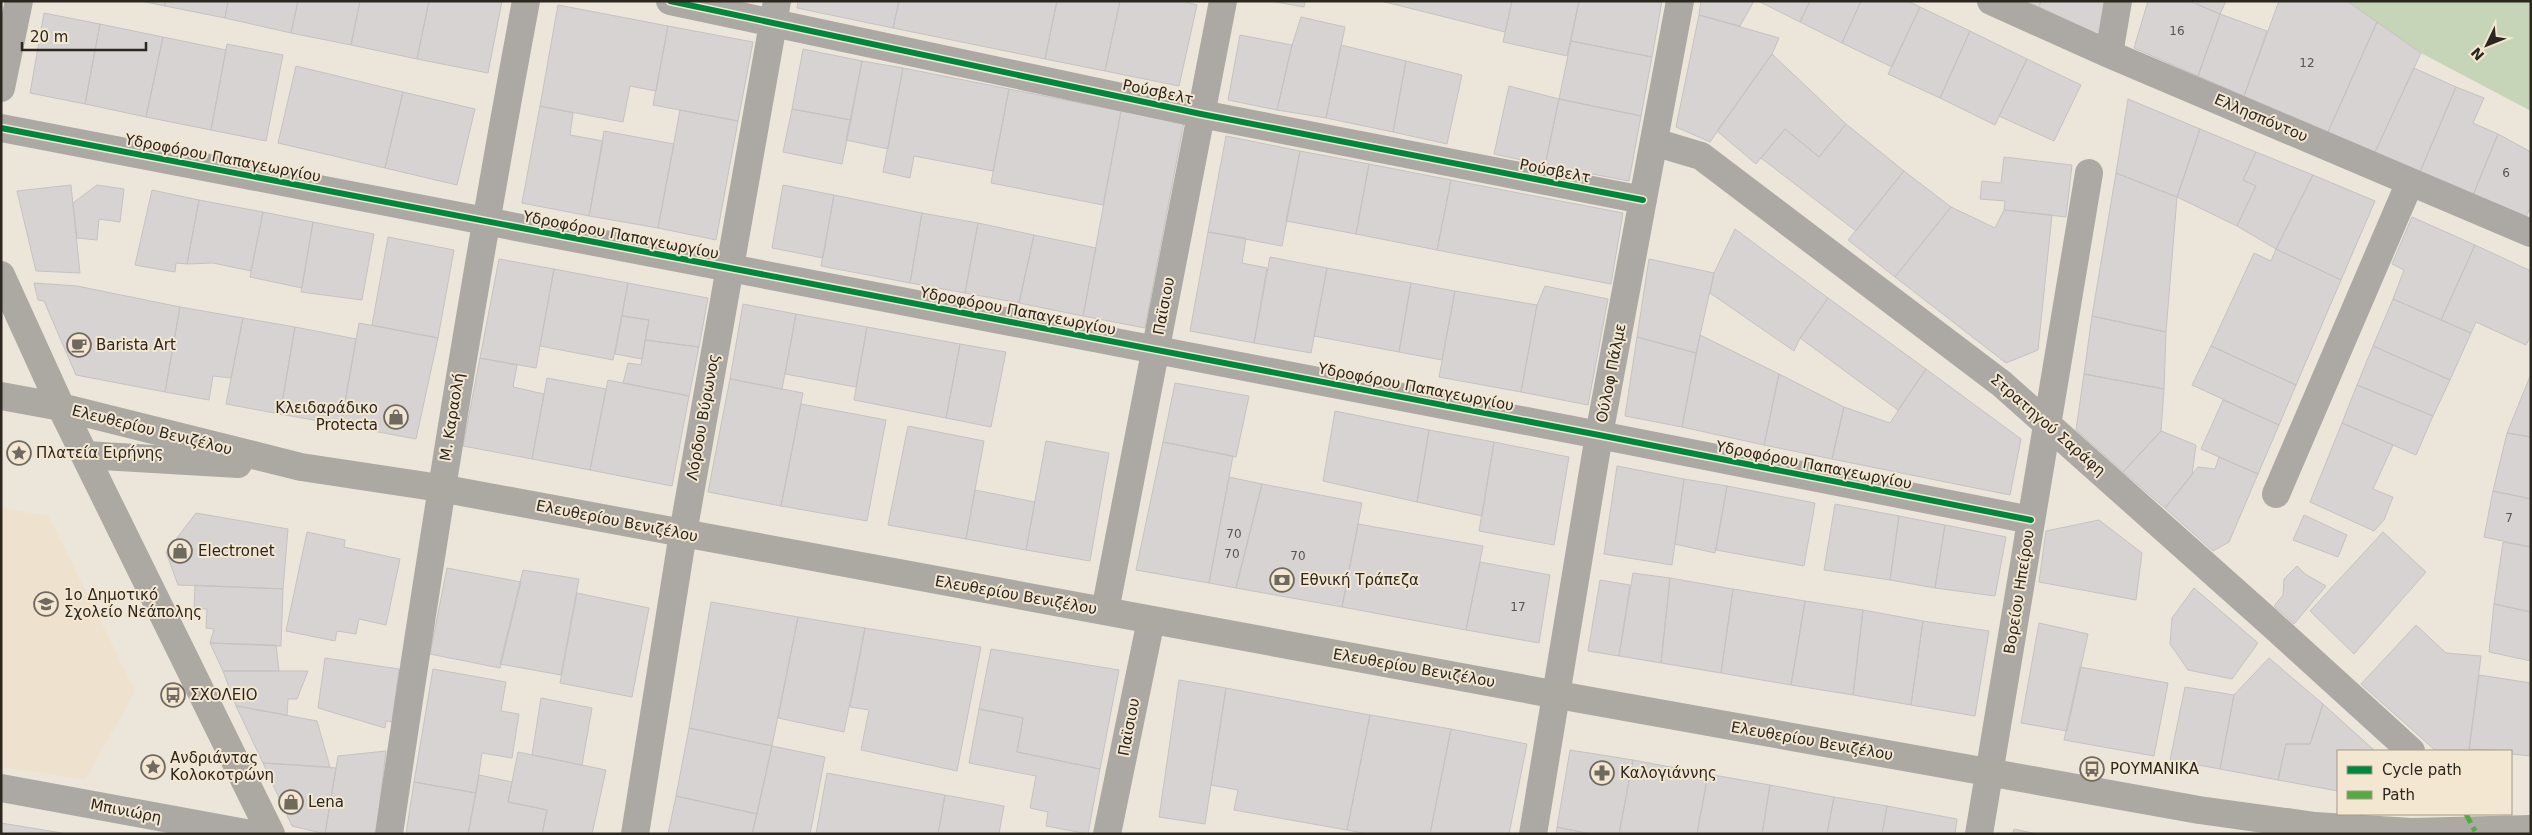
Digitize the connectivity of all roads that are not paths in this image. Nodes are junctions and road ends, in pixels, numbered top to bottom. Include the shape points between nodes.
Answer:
1 (19, 1) edge
2 (526, 1) edge
3 (670, 1) edge
4 (1223, 1) edge
5 (1680, 1) edge
6 (1991, 1) edge
7 (2118, 1) edge
8 (775, 12) edge
9 (2109, 54) junction
10 (1, 88) edge
11 (1201, 114) junction
12 (1, 128) edge
13 (1654, 142) junction
14 (2089, 173) dead end
15 (2410, 182) junction
16 (1643, 200) junction
17 (485, 221) junction
18 (2531, 233) edge
19 (730, 268) junction
20 (1, 275) edge
21 (1156, 350) junction
22 (1, 396) edge
23 (61, 407) junction
24 (2048, 423) junction
25 (1599, 435) junction
26 (85, 455) junction
27 (301, 467) junction
28 (440, 488) junction
29 (2276, 494) dead end
30 (2030, 520) junction
31 (683, 534) junction
32 (1105, 611) junction
33 (1151, 620) junction
34 (1558, 695) junction
35 (2410, 750) edge
36 (1990, 773) junction
37 (1, 788) edge
38 (2471, 822) edge
39 (2531, 828) edge
40 (2411, 833) edge
41 (251, 834) edge
42 (272, 834) edge
43 (389, 834) edge
44 (635, 834) edge
45 (1107, 834) edge
46 (1533, 834) edge
47 (1979, 834) edge

1 - 10 street
2 - 17 street, Μ. Καραολή
3 - 8 street, Ρούσβελτ
4 - 11 street, Παϊσιου
5 - 13 street, Ούλοφ Πάλμε
6 - 9 street, Ελλησπόντου
7 - 9 street
8 - 11 street, Ρούσβελτ
8 - 19 street, Λόρδου Βύρωνος
9 - 15 street, Ελλησπόντου
11 - 16 street, Ρούσβελτ
11 - 21 street, Παϊσιου
12 - 17 street, Υδροφόρου Παπαγεωργίου
13 - 16 street, Ούλοφ Πάλμε
13 - 24 street, Στρατηγού Σαράφη via 1701,156 2002,384
14 - 24 street, Βορείου Ηπείρου
15 - 18 street, Ελλησπόντου
15 - 29 street
16 - 25 street, Ούλοφ Πάλμε
17 - 19 street, Υδροφόρου Παπαγεωργίου
17 - 28 street, Μ. Καραολή
19 - 21 street, Υδροφόρου Παπαγεωργίου
19 - 31 street, Λόρδου Βύρωνος
20 - 23 main road
21 - 25 street, Υδροφόρου Παπαγεωργίου
21 - 32 street, Παϊσιου
22 - 23 main road, Ελευθερίου Βενιζέλου
23 - 26 main road
23 - 27 main road, Ελευθερίου Βενιζέλου
24 - 30 street, Βορείου Ηπείρου
24 - 35 street, Στρατηγού Σαράφη
25 - 30 street, Υδροφόρου Παπαγεωργίου
25 - 34 street, Ούλοφ Πάλμε
26 - 27 main road, Ελευθερίου Βενιζέλου
26 - 42 main road
27 - 28 main road, Ελευθερίου Βενιζέλου
28 - 31 main road, Ελευθερίου Βενιζέλου
28 - 43 street, Μ. Καραολή
30 - 36 street, Βορείου Ηπείρου
31 - 32 main road, Ελευθερίου Βενιζέλου
31 - 44 street, Λόρδου Βύρωνος
32 - 33 main road, Ελευθερίου Βενιζέλου
33 - 34 main road, Ελευθερίου Βενιζέλου
33 - 45 street, Παϊσιου
34 - 36 main road, Ελευθερίου Βενιζέλου
34 - 46 street, Ούλοφ Πάλμε
36 - 40 main road, Ελευθερίου Βενιζέλου via 2207,812 2315,826
36 - 47 street, Βορείου Ηπείρου
37 - 41 street, Μπινιώρη
38 - 39 main road, Ελευθερίου Βενιζέλου
38 - 40 main road, Ελευθερίου Βενιζέλου

